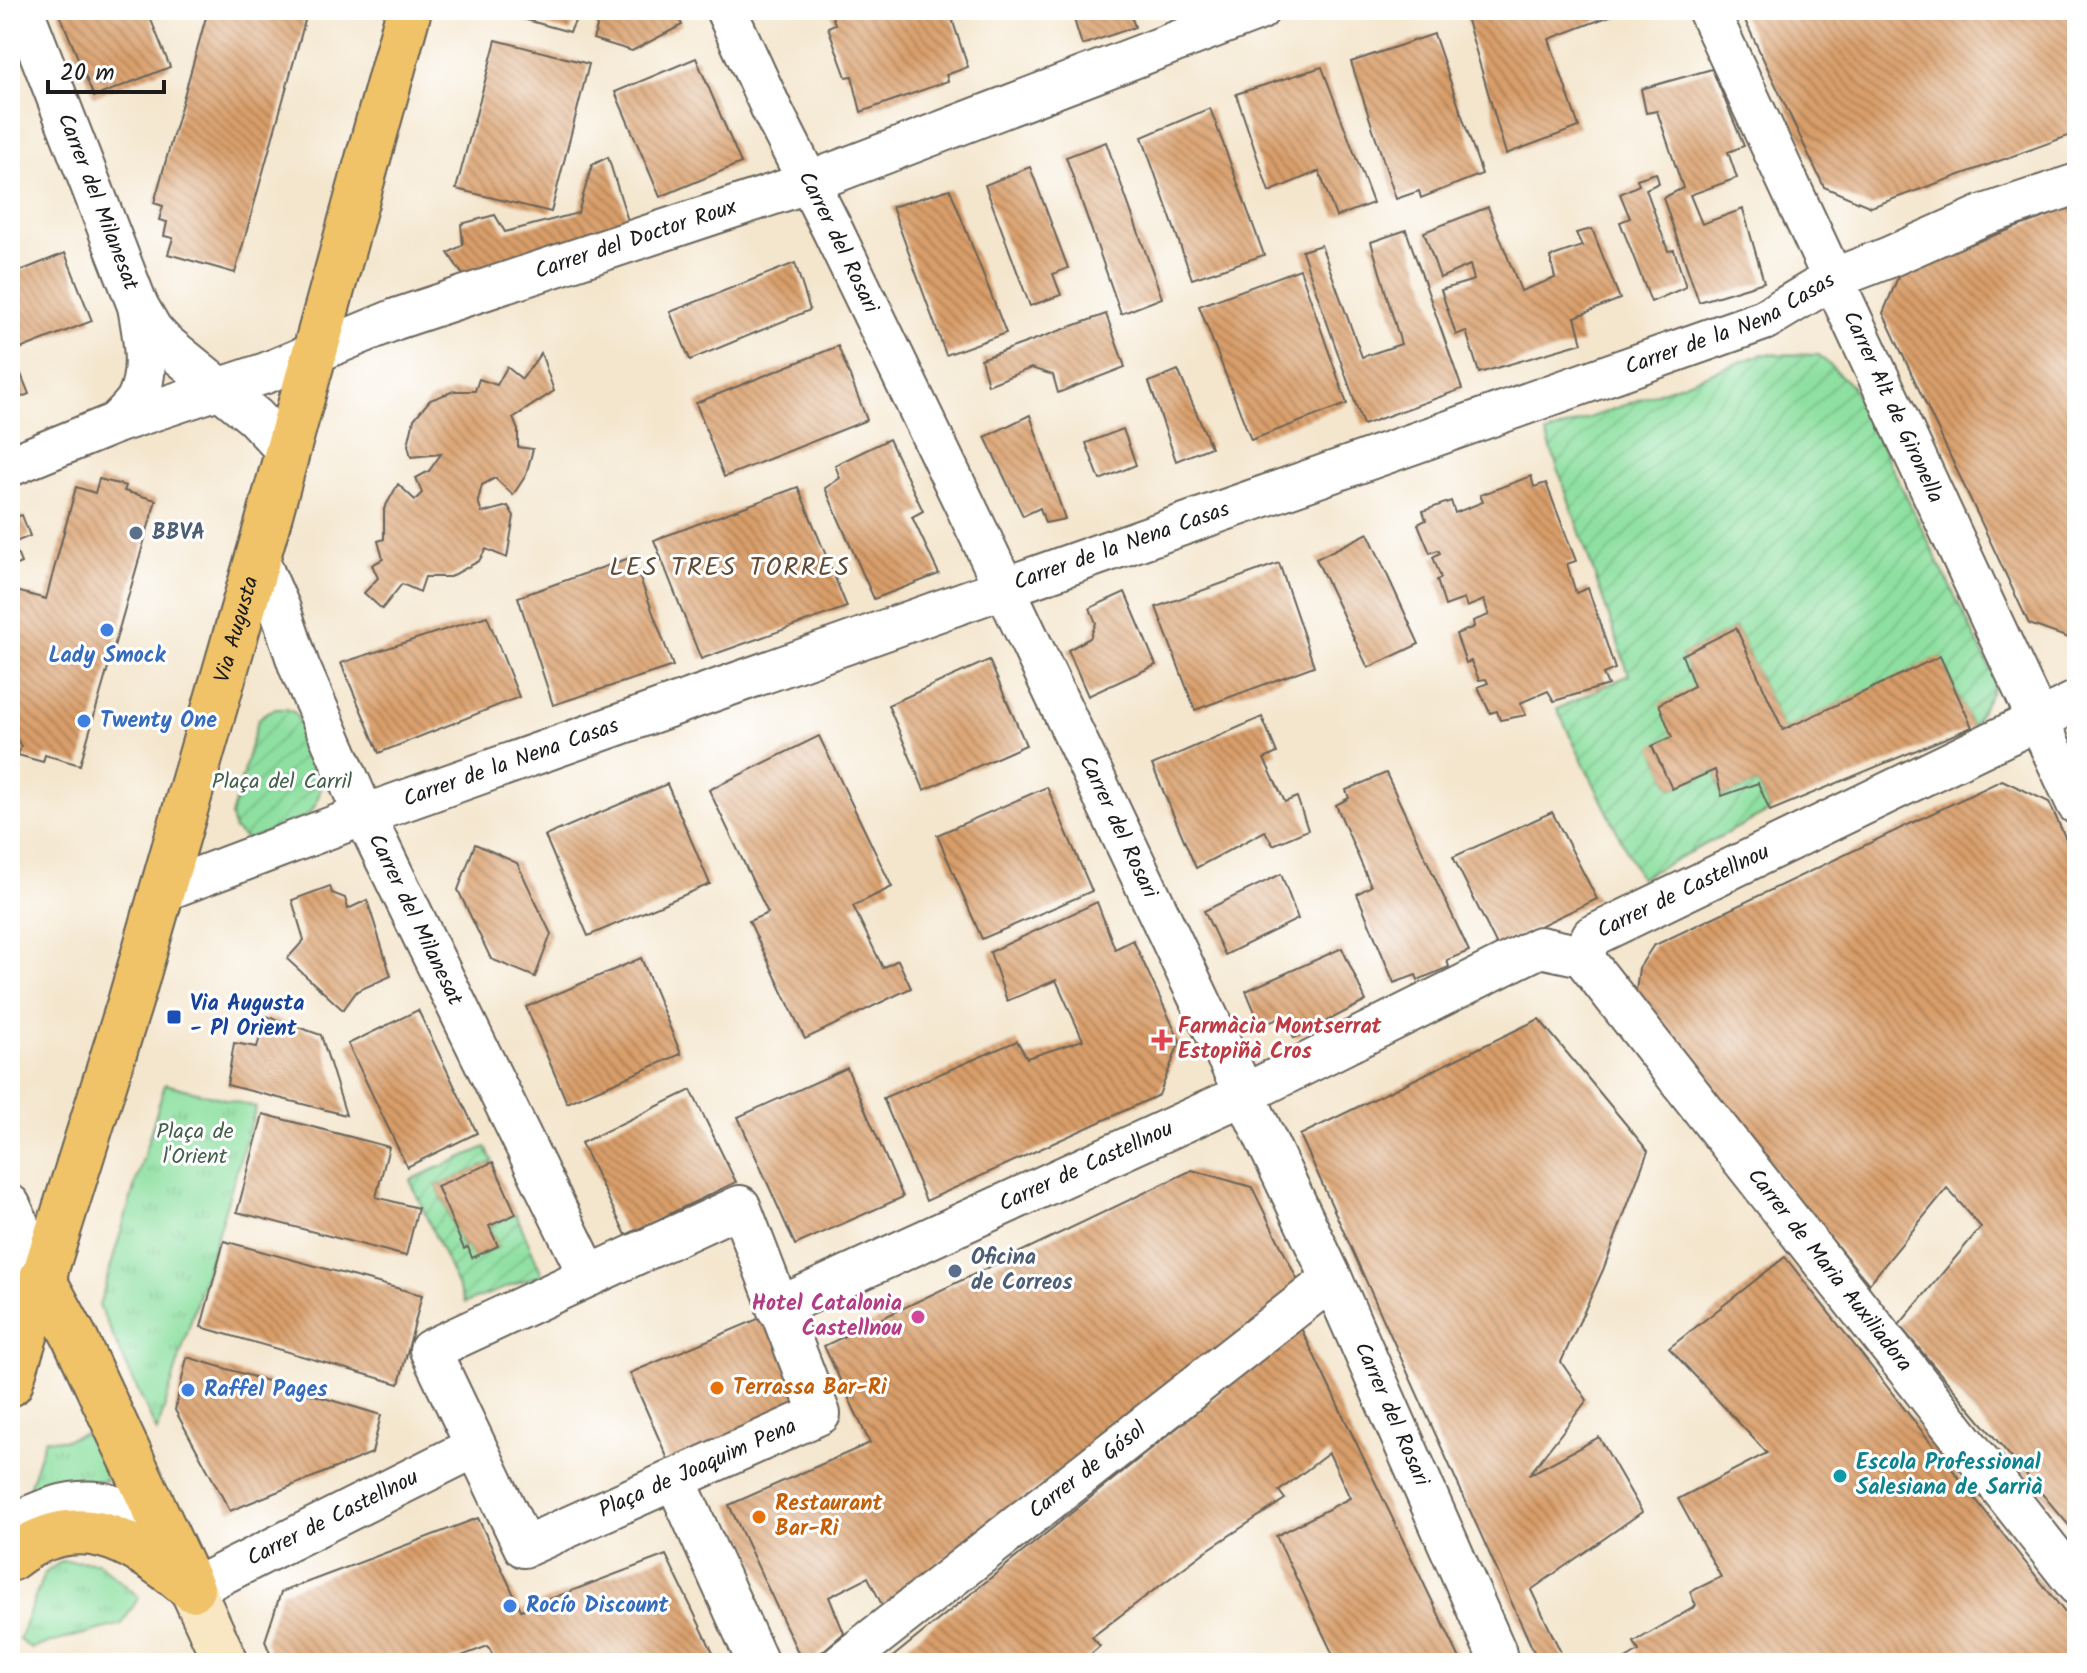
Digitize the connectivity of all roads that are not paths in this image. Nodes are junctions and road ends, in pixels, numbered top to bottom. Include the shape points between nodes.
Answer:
1 (23, 10) edge
2 (409, 10) edge
3 (726, 10) edge
4 (1259, 10) edge
5 (1708, 10) edge
6 (807, 183) junction
7 (2077, 184) edge
8 (1832, 279) junction
9 (138, 306) junction
10 (314, 353) junction
11 (223, 390) junction
12 (116, 423) junction
13 (287, 451) junction
14 (10, 466) edge
15 (257, 557) junction
16 (1005, 588) junction
17 (2077, 701) edge
18 (2038, 720) junction
19 (2077, 804) edge
20 (364, 815) junction
21 (160, 892) junction
22 (1582, 956) junction
23 (1243, 1095) junction
24 (10, 1205) edge
25 (26, 1267) edge
26 (589, 1276) junction
27 (1332, 1279) junction
28 (777, 1308) junction
29 (10, 1384) edge
30 (475, 1447) junction
31 (675, 1479) junction
32 (10, 1526) edge
33 (10, 1559) edge
34 (2077, 1585) edge
35 (192, 1589) junction
36 (1496, 1657) edge
37 (226, 1663) edge
38 (758, 1663) edge
39 (842, 1663) edge

1 - 9 street, Carrer del Milanesat
2 - 10 main road, Via Augusta
3 - 6 street, Carrer del Rosari
4 - 6 street, Carrer del Doctor Roux
5 - 8 street, Carrer Alt de Gironella
6 - 10 street, Carrer del Doctor Roux via 396,319
6 - 16 street, Carrer del Rosari
7 - 8 street, Carrer de la Nena Casas via 1984,215
8 - 16 street, Carrer de la Nena Casas via 1764,320
8 - 18 street, Carrer Alt de Gironella
9 - 11 street, Carrer del Milanesat via 163,342
9 - 12 street, Carrer del Milanesat via 144,371 136,401
10 - 11 street, Carrer del Doctor Roux
10 - 13 main road, Via Augusta
11 - 12 street, Carrer del Doctor Roux
11 - 13 street, Carrer del Milanesat
12 - 14 street, Carrer del Doctor Roux
13 - 15 main road, Via Augusta
15 - 20 street, Carrer del Milanesat
15 - 21 main road, Via Augusta
16 - 20 street, Carrer de la Nena Casas
16 - 23 street, Carrer del Rosari
17 - 18 street, Carrer de Castellnou
18 - 19 street, Carrer Alt de Gironella
18 - 22 street, Carrer de Castellnou via 1592,936
20 - 21 street, Carrer de la Nena Casas
20 - 26 street, Carrer del Milanesat
21 - 25 main road, Via Augusta via 130,1002
22 - 23 street, Carrer de Castellnou via 1540,947
22 - 34 street, Carrer de Maria Auxiliadora
23 - 27 street, Carrer del Rosari
23 - 28 street, Carrer de Castellnou
24 - 25 street
25 - 29 main road, Via Augusta
25 - 35 main road via 74,1336
26 - 28 street, Plaça de Joaquim Pena via 740,1206
26 - 30 street, Plaça de Joaquim Pena via 430,1350
27 - 36 street, Carrer del Rosari
27 - 39 street, Carrer de Gósol
28 - 31 street, Plaça de Joaquim Pena via 820,1414
30 - 31 street, Plaça de Joaquim Pena via 524,1547
30 - 35 street, Carrer de Castellnou
31 - 38 street
32 - 35 street via 63,1502 113,1504 154,1531
33 - 35 main road via 49,1537 87,1531 149,1555
35 - 37 street

